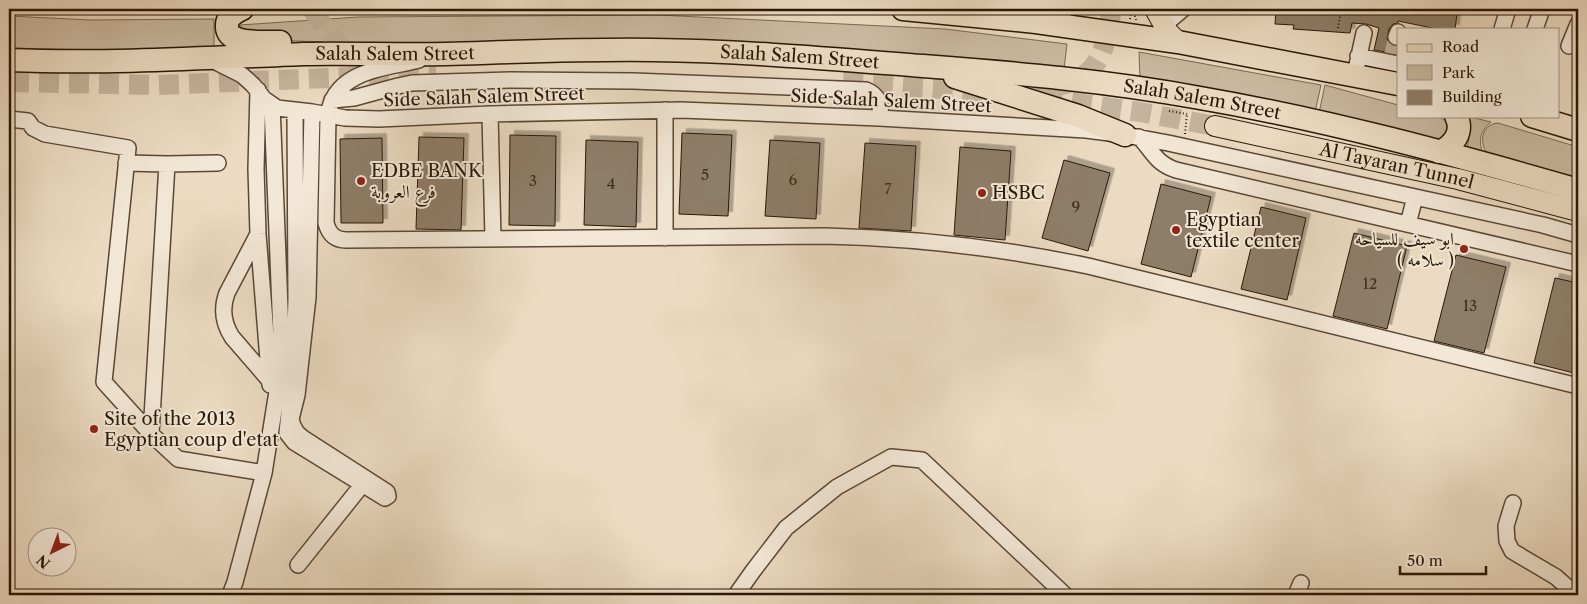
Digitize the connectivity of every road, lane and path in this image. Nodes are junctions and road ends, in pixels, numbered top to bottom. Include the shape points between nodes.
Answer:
1 (232, 9) edge
2 (242, 9) edge
3 (248, 9) edge
4 (903, 9) edge
5 (1063, 9) edge
6 (1183, 9) edge
7 (1341, 9) edge
8 (1508, 9) edge
9 (1542, 9) edge
10 (1036, 22) junction
11 (1578, 24) edge
12 (1166, 25) edge
13 (1338, 28) dead end
14 (1502, 28) edge
15 (1535, 28) edge
16 (1364, 33) dead end
17 (1569, 46) dead end
18 (326, 54) junction
19 (446, 54) junction
20 (209, 58) junction
21 (9, 60) edge
22 (1393, 61) edge
23 (916, 65) junction
24 (1361, 69) junction
25 (1397, 84) edge
26 (258, 90) junction
27 (1397, 94) edge
28 (332, 100) junction
29 (272, 105) junction
30 (1188, 105) junction
31 (295, 110) junction
32 (665, 110) junction
33 (1169, 111) dead end
34 (312, 112) junction
35 (490, 114) junction
36 (328, 116) junction
37 (9, 118) edge
38 (880, 118) junction
39 (1457, 118) edge
40 (1539, 118) edge
41 (1214, 126) tunnel mouth
42 (1578, 130) edge
43 (1132, 136) junction
44 (1183, 146) junction
45 (1439, 152) junction
46 (126, 163) junction
47 (218, 163) dead end
48 (167, 164) junction
49 (1578, 190) edge
50 (1415, 196) junction
51 (1578, 211) edge
52 (1408, 224) junction
53 (258, 234) junction
54 (1578, 235) edge
55 (665, 238) junction
56 (493, 239) junction
57 (1578, 264) edge
58 (270, 381) junction
59 (1578, 386) edge
60 (274, 411) junction
61 (151, 434) junction
62 (264, 473) junction
63 (362, 485) junction
64 (1513, 503) dead end
65 (298, 565) dead end
66 (230, 595) edge
67 (736, 595) edge
68 (1065, 595) edge
69 (1576, 595) edge

1 - 2 highway
2 - 3 highway
2 - 18 highway via 227,23 229,34 234,39 286,43
4 - 10 highway
5 - 10 main road
6 - 12 street
7 - 13 path
8 - 14 street
9 - 15 street
10 - 12 highway
11 - 17 street
12 - 24 highway
16 - 24 street
18 - 19 highway, Salah Salem Street
18 - 20 highway, Salah Salem Street
19 - 23 highway, Salah Salem Street via 560,50 707,51
19 - 28 street via 354,77 338,89
20 - 21 highway, Salah Salem Street via 106,62
20 - 26 street via 236,71
22 - 24 street
23 - 30 highway, Salah Salem Street via 1066,78
23 - 43 highway
24 - 25 highway
24 - 27 highway
26 - 29 street
26 - 53 street
28 - 36 street
28 - 38 street via 420,83 542,79 633,81 861,89 878,99
29 - 31 street, Side Salah Salem Street
29 - 60 street via 281,334
30 - 33 path
30 - 44 path
30 - 45 highway, Salah Salem Street via 1288,115
31 - 34 street, Side Salah Salem Street
31 - 63 street via 296,299 287,433 294,442
32 - 35 street, Side Salah Salem Street
32 - 38 street, Side Salah Salem Street
32 - 55 street
34 - 36 street, Side Salah Salem Street
34 - 63 street via 308,297 292,419 297,433 387,492 388,496 384,498
35 - 36 street, Side Salah Salem Street via 370,120
35 - 56 street
36 - 56 street via 326,223 335,238
37 - 46 street via 28,121 33,128 45,134 128,148
38 - 43 street, Side Salah Salem Street via 1086,130
39 - 45 highway via 1457,137
40 - 42 highway
41 - 51 main road, Al Tayaran Tunnel via 1458,179
43 - 44 street, Side Salah Salem Street
43 - 52 street via 1170,168
44 - 50 street, Side Salah Salem Street
45 - 49 highway, Salah Salem Street
46 - 48 street
46 - 61 street via 104,382
47 - 48 street
48 - 61 street
50 - 52 street
50 - 54 street, Side Salah Salem Street
52 - 57 street
53 - 58 street
53 - 58 street via 227,293 223,315 232,337
55 - 56 street
55 - 59 street via 859,237 925,241 1024,254 1088,266
58 - 60 street
60 - 62 street
61 - 62 street via 178,458
62 - 66 street
63 - 65 street
64 - 69 street via 1506,526 1512,552 1556,577
67 - 68 street via 786,528 837,487 891,458 922,460

